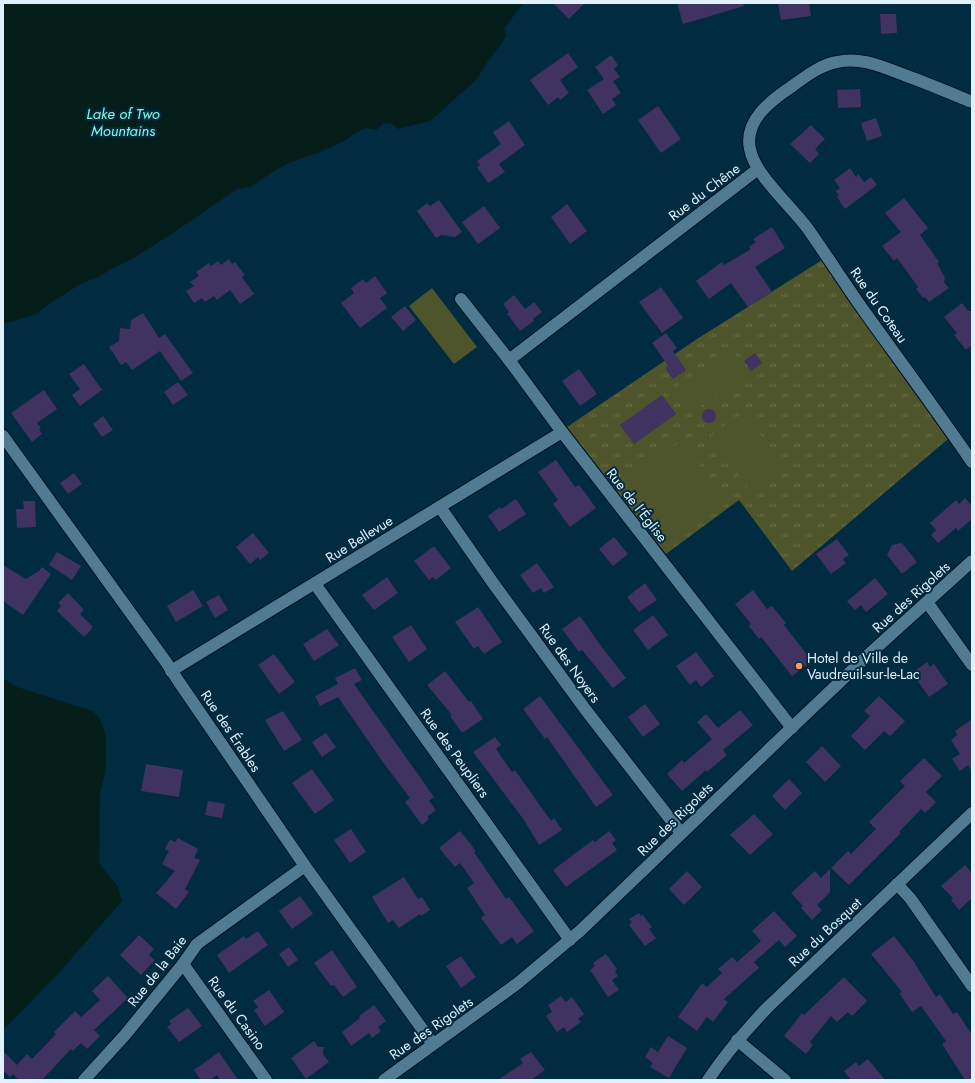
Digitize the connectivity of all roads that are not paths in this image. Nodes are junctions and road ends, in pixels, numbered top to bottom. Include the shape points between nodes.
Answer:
1 (972, 102) edge
2 (758, 169) junction
3 (461, 299) dead end
4 (508, 360) junction
5 (562, 432) junction
6 (3, 436) edge
7 (972, 462) edge
8 (440, 507) junction
9 (972, 562) edge
10 (315, 584) junction
11 (927, 602) junction
12 (972, 665) edge
13 (171, 671) junction
14 (792, 728) junction
15 (972, 813) edge
16 (681, 833) junction
17 (305, 866) junction
18 (898, 884) junction
19 (570, 940) junction
20 (183, 964) junction
21 (972, 986) edge
22 (737, 1040) junction
23 (433, 1044) junction
24 (84, 1080) edge
25 (266, 1080) edge
26 (384, 1080) edge
27 (708, 1080) edge
28 (785, 1080) edge

1 - 2 street, Rue du Chêne via 874,64 844,61 827,65 777,96 757,118 749,137 749,148
2 - 4 street, Rue du Chêne
2 - 7 street, Rue du Coteau via 807,228
3 - 4 street, Rue de l'Église
4 - 5 street, Rue de l'Église
5 - 8 street, Rue Bellevue
5 - 14 street, Rue de l'Église
6 - 13 street, Rue des Érables
8 - 10 street, Rue Bellevue
8 - 16 street, Rue des Noyers via 585,709
9 - 11 street, Rue des Rigolets
10 - 13 street, Rue Bellevue
10 - 19 street, Rue des Peupliers
11 - 12 street
11 - 14 street, Rue des Rigolets
13 - 17 street, Rue des Érables
14 - 16 street, Rue des Rigolets
15 - 18 street, Rue du Bosquet
16 - 19 street, Rue des Rigolets
17 - 20 street, Rue de la Baie via 202,939
17 - 23 street, Rue des Érables
18 - 21 street
18 - 22 street, Rue du Bosquet via 801,975
19 - 23 street, Rue des Rigolets via 518,983
20 - 24 street, Rue de la Baie
20 - 25 street, Rue du Casino
22 - 27 street, Rue du Bosquet
22 - 28 street
23 - 26 street, Rue des Rigolets

